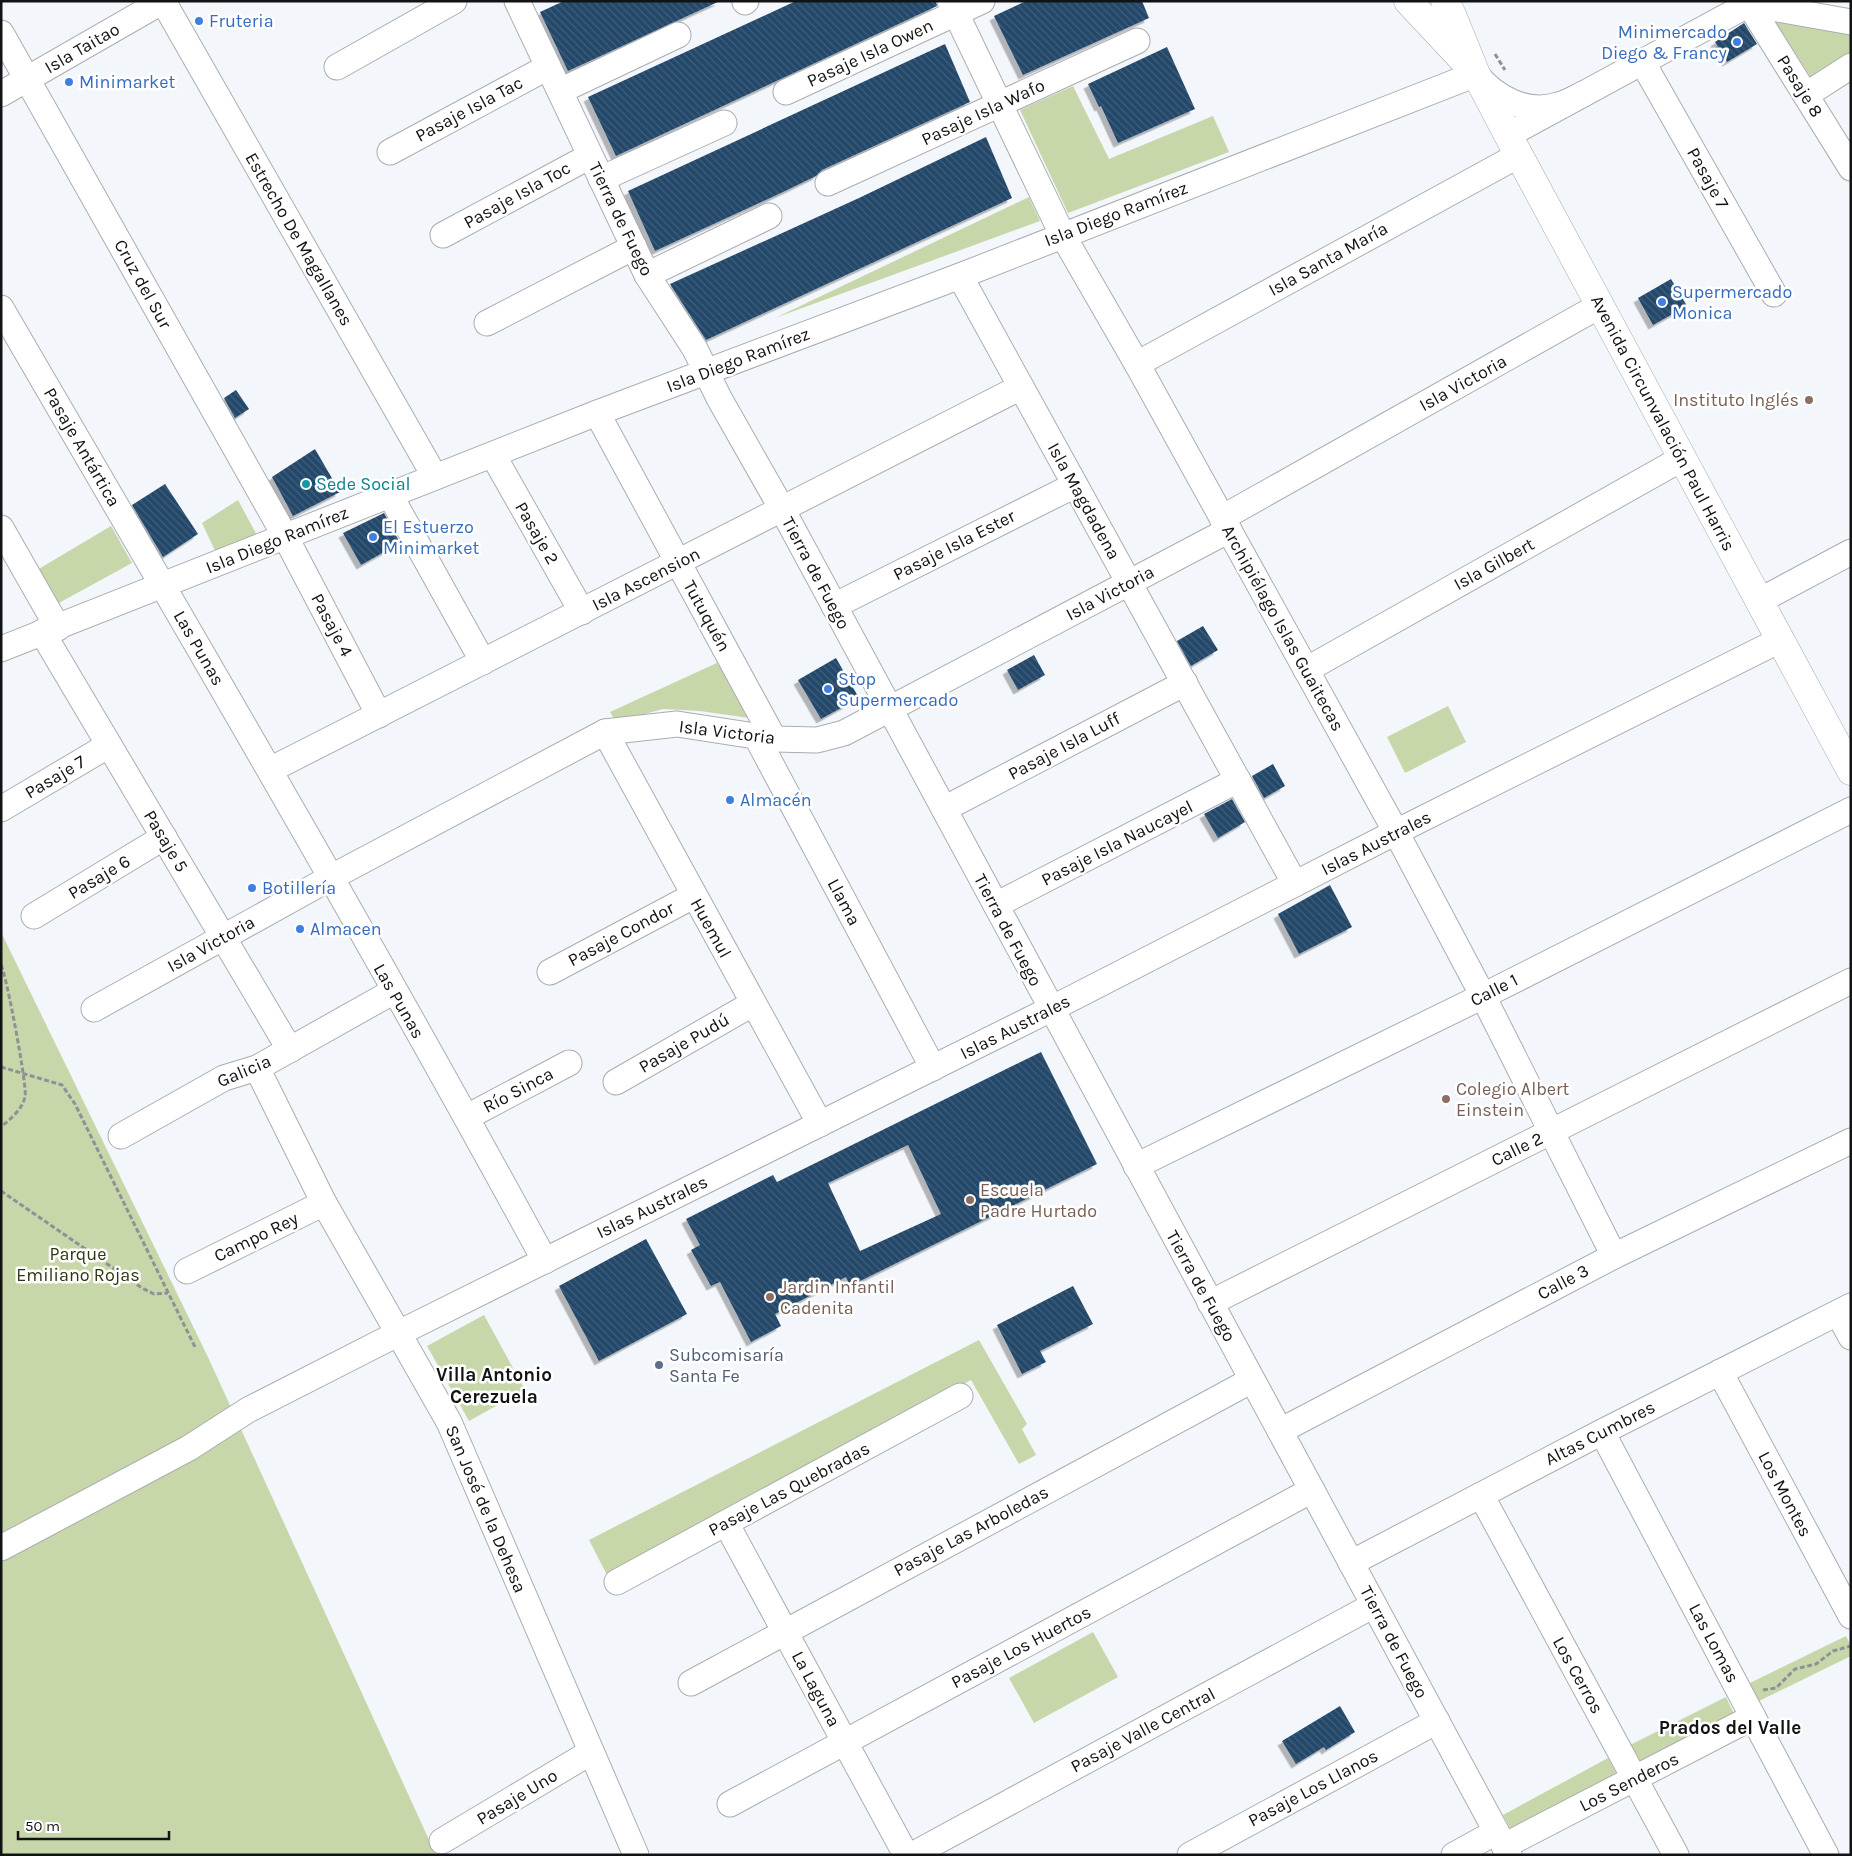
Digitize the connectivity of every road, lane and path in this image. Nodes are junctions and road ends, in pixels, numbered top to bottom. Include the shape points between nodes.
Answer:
1 (163, 1) edge
2 (454, 1) edge
3 (516, 1) edge
4 (982, 1) edge
5 (1408, 1) edge
6 (1445, 1) edge
7 (1743, 2) edge
8 (953, 7) edge
9 (1804, 7) edge
10 (1851, 22) edge
11 (1, 33) edge
12 (678, 35) dead end
13 (1138, 41) dead end
14 (1643, 62) junction
15 (1851, 66) edge
16 (337, 67) dead end
17 (548, 67) junction
18 (1476, 74) junction
19 (28, 79) junction
20 (560, 91) junction
21 (786, 92) dead end
22 (1, 94) edge
23 (1583, 94) junction
24 (1806, 95) junction
25 (1000, 104) junction
26 (724, 123) dead end
27 (1514, 145) junction
28 (390, 152) dead end
29 (590, 156) junction
30 (1851, 168) edge
31 (602, 179) junction
32 (828, 183) dead end
33 (769, 216) dead end
34 (1062, 234) junction
35 (443, 236) dead end
36 (634, 248) junction
37 (647, 274) junction
38 (960, 276) junction
39 (1774, 294) dead end
40 (1599, 306) junction
41 (1, 308) edge
42 (487, 323) dead end
43 (1137, 364) junction
44 (706, 372) junction
45 (1021, 387) junction
46 (598, 413) junction
47 (493, 455) junction
48 (1682, 459) junction
49 (436, 477) junction
50 (1075, 485) junction
51 (390, 494) junction
52 (782, 509) junction
53 (1226, 524) junction
54 (1, 528) edge
55 (285, 536) junction
56 (1851, 552) edge
57 (678, 562) junction
58 (1129, 582) junction
59 (163, 586) junction
60 (1759, 601) junction
61 (834, 606) junction
62 (582, 612) junction
63 (50, 630) junction
64 (1780, 640) junction
65 (1, 649) edge
66 (483, 662) junction
67 (1306, 670) junction
68 (1185, 684) junction
69 (890, 709) junction
70 (379, 715) junction
71 (605, 732) junction
72 (765, 738) junction
73 (109, 744) junction
74 (270, 770) junction
75 (1851, 771) edge
76 (1238, 780) junction
77 (1, 809) edge
78 (944, 809) junction
79 (1851, 810) edge
80 (1396, 832) junction
81 (164, 837) junction
82 (330, 878) junction
83 (1296, 884) junction
84 (693, 896) junction
85 (996, 905) junction
86 (34, 916) dead end
87 (223, 937) junction
88 (1, 965) edge
89 (550, 972) dead end
90 (1851, 981) edge
91 (394, 991) junction
92 (1483, 996) junction
93 (752, 1004) junction
94 (94, 1009) dead end
95 (1051, 1009) junction
96 (290, 1050) junction
97 (570, 1063) dead end
98 (1, 1067) edge
99 (257, 1068) junction
100 (933, 1068) junction
101 (24, 1074) junction
102 (616, 1082) dead end
103 (467, 1117) junction
104 (820, 1124) junction
105 (1, 1127) edge
106 (1552, 1132) junction
107 (121, 1136) dead end
108 (1851, 1141) edge
109 (1136, 1166) junction
110 (1, 1191) edge
111 (324, 1203) junction
112 (1614, 1256) junction
113 (545, 1260) junction
114 (187, 1271) dead end
115 (168, 1293) junction
116 (1210, 1303) junction
117 (1844, 1309) edge
118 (399, 1333) junction
119 (1851, 1337) edge
120 (195, 1347) dead end
121 (1720, 1372) junction
122 (1252, 1380) junction
123 (960, 1396) dead end
124 (1280, 1432) junction
125 (1602, 1432) junction
126 (1312, 1490) junction
127 (1481, 1495) junction
128 (726, 1523) junction
129 (1, 1548) edge
130 (1351, 1563) junction
131 (618, 1582) dead end
132 (1374, 1605) junction
133 (1851, 1616) edge
134 (785, 1632) junction
135 (1851, 1646) edge
136 (691, 1683) dead end
137 (1755, 1692) dead end
138 (1753, 1717) junction
139 (1437, 1721) junction
140 (844, 1742) junction
141 (591, 1752) junction
142 (1634, 1779) junction
143 (730, 1804) dead end
144 (442, 1841) dead end
145 (1503, 1844) edge
146 (636, 1855) edge
147 (906, 1855) edge
148 (912, 1855) edge
149 (1190, 1855) edge
150 (1454, 1855) edge
151 (1676, 1855) edge
152 (1826, 1855) edge

1 - 19 street, Isla Taitao
1 - 49 street, Estrecho De Magallanes
2 - 16 street
3 - 17 street, Tierra de Fuego
4 - 8 street, Pasaje Isla Owen
5 - 18 main road, Avenida Circunvalación Paul Harris
6 - 18 main road, Avenida Circunvalación Paul Harris
7 - 9 street
7 - 14 street
7 - 24 street, Pasaje 8
8 - 21 street, Pasaje Isla Owen
8 - 25 street, Archipiélago Islas Guaitecas
9 - 10 street
11 - 19 street, Cruz del Sur
12 - 20 street
13 - 25 street, Pasaje Isla Wafo
14 - 23 street
14 - 39 street, Pasaje 7
15 - 24 street
17 - 20 street, Tierra de Fuego
17 - 28 street, Pasaje Isla Tac
18 - 23 street via 1499,96 1529,107 1557,106
18 - 27 main road, Avenida Circunvalación Paul Harris
18 - 34 street, Isla Diego Ramírez
19 - 22 street, Isla Taitao
19 - 55 street, Cruz del Sur
20 - 29 street, Tierra de Fuego
23 - 27 street, Isla Santa María
24 - 30 street, Pasaje 8
25 - 32 street, Pasaje Isla Wafo
25 - 34 street, Archipiélago Islas Guaitecas
26 - 31 street
27 - 40 main road, Avenida Circunvalación Paul Harris
27 - 43 street, Isla Santa María
29 - 31 street, Tierra de Fuego
29 - 35 street, Pasaje Isla Toc
31 - 36 street, Tierra de Fuego
33 - 37 street
34 - 38 street, Isla Diego Ramírez
34 - 43 street, Archipiélago Islas Guaitecas
36 - 37 street, Tierra de Fuego
36 - 42 street
37 - 44 street, Tierra de Fuego via 682,326
38 - 44 street, Isla Diego Ramírez
38 - 45 street, Isla Magdadena
40 - 48 main road, Avenida Circunvalación Paul Harris
40 - 53 street, Isla Victoria
41 - 59 street, Pasaje Antártica
43 - 53 street, Archipiélago Islas Guaitecas
44 - 46 street, Isla Diego Ramírez
44 - 52 street, Tierra de Fuego
45 - 50 street, Isla Magdadena
45 - 52 street, Isla Ascension
46 - 47 street, Isla Diego Ramírez
46 - 57 street, Tutuquén
47 - 49 street, Isla Diego Ramírez
47 - 62 street, Pasaje 2
48 - 60 main road, Avenida Circunvalación Paul Harris
48 - 67 street, Isla Gilbert
49 - 51 street, Isla Diego Ramírez
50 - 58 street, Isla Magdadena
50 - 61 street, Pasaje Isla Ester
51 - 55 street, Isla Diego Ramírez
51 - 66 street
52 - 57 street, Isla Ascension
52 - 61 street, Tierra de Fuego
53 - 58 street, Isla Victoria
53 - 67 street, Archipiélago Islas Guaitecas
54 - 63 street, Pasaje 5
55 - 59 street, Isla Diego Ramírez
55 - 70 street, Pasaje 4
56 - 60 street
57 - 62 street, Isla Ascension
57 - 72 street, Tutuquén
58 - 68 street, Isla Magdadena
58 - 69 street, Isla Victoria
59 - 63 street, Isla Diego Ramírez
59 - 74 street, Las Punas
60 - 64 main road, Avenida Circunvalación Paul Harris
61 - 69 street, Tierra de Fuego
62 - 66 street, Isla Ascension
63 - 65 street, Isla Diego Ramírez
63 - 73 street, Pasaje 5
64 - 75 main road, Avenida Circunvalación Paul Harris
64 - 80 street, Islas Australes
66 - 70 street, Isla Ascension
67 - 80 street, Archipiélago Islas Guaitecas
68 - 76 street, Isla Magdadena
68 - 78 street, Pasaje Isla Luff
69 - 72 street, Isla Victoria via 844,733 826,738
69 - 78 street, Tierra de Fuego
70 - 74 street, Isla Ascension
71 - 72 street, Isla Victoria via 677,724
71 - 82 street, Isla Victoria
71 - 84 street, Huemul
72 - 100 street, Llama
73 - 77 street, Pasaje 7
73 - 81 street, Pasaje 5
74 - 82 street, Las Punas
76 - 83 street, Isla Magdadena
76 - 85 street, Pasaje Isla Naucayel
78 - 85 street, Tierra de Fuego
79 - 92 street, Calle 1
80 - 83 street, Islas Australes
80 - 92 street, Archipiélago Islas Guaitecas
81 - 86 street, Pasaje 6
81 - 87 street, Pasaje 5
82 - 87 street, Isla Victoria
82 - 91 street, Las Punas
83 - 95 street, Islas Australes
84 - 89 street, Pasaje Condor
84 - 93 street, Huemul
85 - 95 street, Tierra de Fuego
87 - 94 street, Isla Victoria
87 - 96 street, Pasaje 5
88 - 101 path
90 - 106 street, Calle 2
91 - 96 street, Galicia
91 - 103 street, Las Punas
92 - 106 street, Archipiélago Islas Guaitecas
92 - 109 street, Calle 1
93 - 102 street, Pasaje Pudú
93 - 104 street, Huemul
95 - 100 street, Islas Australes
95 - 109 street, Tierra de Fuego
96 - 99 street, Galicia
97 - 103 street, Río Sinca
98 - 101 path
99 - 107 street, Galicia via 224,1078
99 - 111 street, San José de la Dehesa
100 - 104 street, Islas Australes
101 - 105 path via 26,1096 16,1113
101 - 115 path via 62,1085 75,1104
103 - 113 street, Las Punas
104 - 113 street, Islas Australes
106 - 112 street, Archipiélago Islas Guaitecas
106 - 116 street, Calle 2
108 - 112 street, Calle 3
109 - 116 street, Tierra de Fuego
110 - 115 path via 142,1288 154,1294
111 - 114 street, Campo Rey
111 - 118 street, San José de la Dehesa
112 - 124 street, Calle 3
113 - 118 street, Islas Australes
115 - 120 path
116 - 122 street, Tierra de Fuego
117 - 119 street
117 - 121 street, Altas Cumbres
118 - 129 street, Islas Australes via 248,1410 189,1448
118 - 141 street, San José de la Dehesa via 450,1422
121 - 125 street, Altas Cumbres
121 - 133 street, Los Montes
122 - 124 street, Tierra de Fuego
122 - 134 street, Pasaje Las Arboledas
123 - 128 street, Pasaje Las Quebradas
124 - 126 street, Tierra de Fuego
125 - 127 street, Altas Cumbres
125 - 138 street, Las Lomas
126 - 130 street, Tierra de Fuego
126 - 140 street, Pasaje Los Huertos
127 - 130 street, Altas Cumbres
127 - 142 street, Los Cerros
128 - 131 street, Pasaje Las Quebradas
128 - 134 street, La Laguna
130 - 132 street, Tierra de Fuego
132 - 139 street, Tierra de Fuego
132 - 148 street, Pasaje Valle Central
134 - 136 street, Pasaje Las Arboledas
134 - 140 street, La Laguna
135 - 137 path via 1833,1651 1816,1664 1795,1669 1776,1688
138 - 142 street, Los Senderos
138 - 152 street, Las Lomas
139 - 145 street, Tierra de Fuego
139 - 149 street, Pasaje Los Llanos
140 - 143 street, Pasaje Los Huertos
140 - 147 street, La Laguna
141 - 144 street, Pasaje Uno
141 - 146 street, San José de la Dehesa
142 - 145 street, Los Senderos
142 - 151 street, Los Cerros
145 - 150 street, Los Senderos

